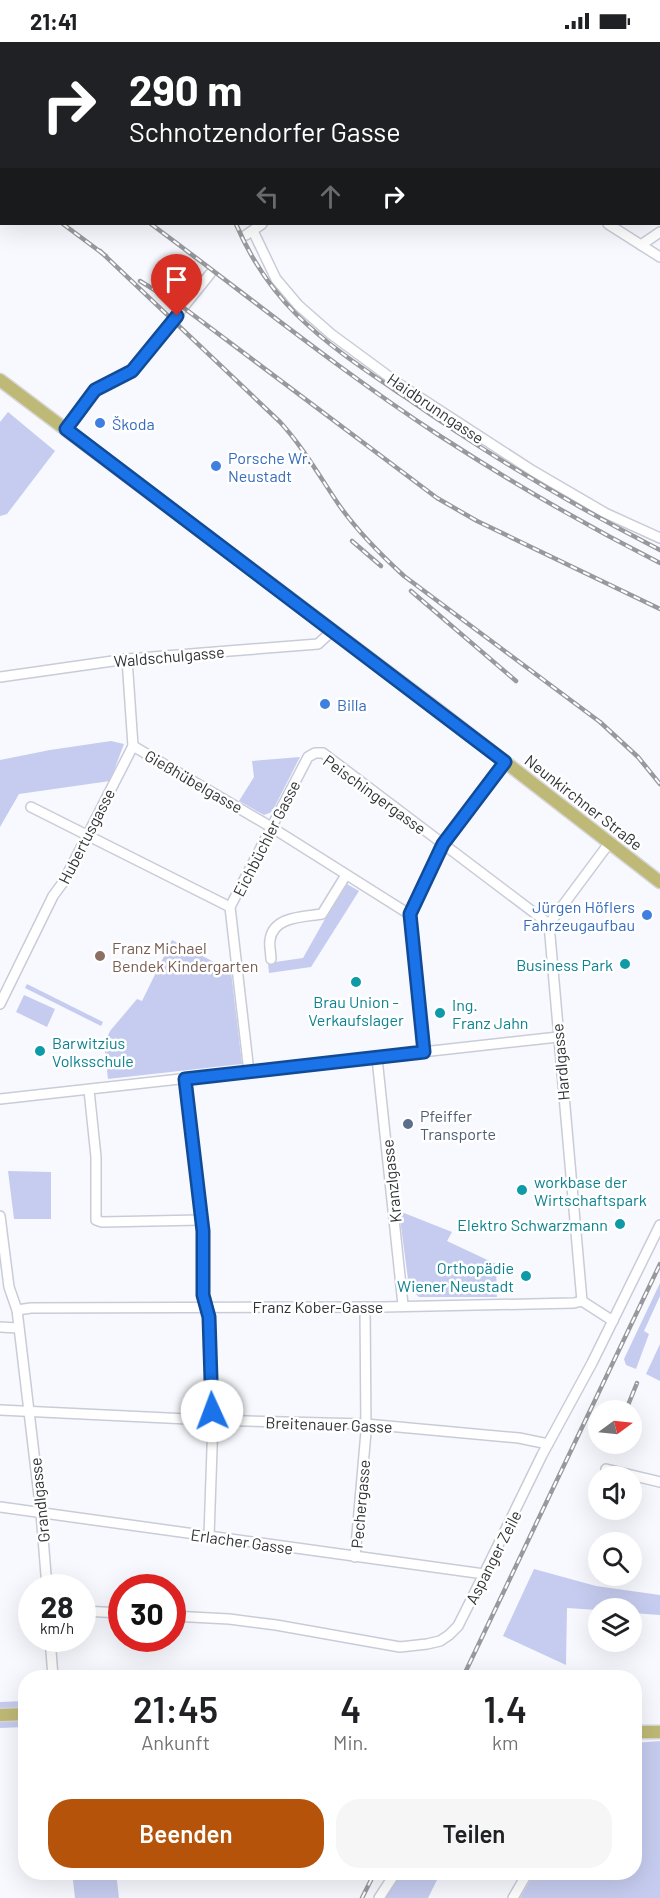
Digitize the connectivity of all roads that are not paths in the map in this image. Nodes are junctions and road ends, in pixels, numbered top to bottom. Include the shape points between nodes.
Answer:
1 (261, 225) edge
2 (610, 225) edge
3 (660, 232) edge
4 (641, 245) junction
5 (660, 257) edge
6 (210, 274) dead end
7 (0, 380) edge
8 (66, 429) junction
9 (660, 538) edge
10 (333, 630) junction
11 (127, 659) junction
12 (0, 677) edge
13 (133, 746) junction
14 (315, 753) joint
15 (505, 762) junction
16 (31, 807) dead end
17 (271, 827) junction
18 (86, 835) junction
19 (610, 842) junction
20 (443, 844) junction
21 (346, 875) junction
22 (660, 882) edge
23 (230, 908) junction
24 (410, 914) junction
25 (549, 924) junction
26 (271, 959) dead end
27 (0, 1004) edge
28 (558, 1037) junction
29 (424, 1052) junction
30 (377, 1058) junction
31 (249, 1072) junction
32 (185, 1079) junction
33 (89, 1090) junction
34 (0, 1099) edge
35 (0, 1216) edge
36 (201, 1220) junction
37 (660, 1225) edge
38 (582, 1301) junction
39 (404, 1305) junction
40 (206, 1307) junction
41 (365, 1307) junction
42 (17, 1310) junction
43 (613, 1321) junction
44 (0, 1327) edge
45 (18, 1328) junction
46 (0, 1410) edge
47 (29, 1412) junction
48 (213, 1420) junction
49 (366, 1424) junction
50 (548, 1444) junction
51 (642, 1478) edge
52 (660, 1482) edge
53 (0, 1507) edge
54 (41, 1513) junction
55 (209, 1536) junction
56 (355, 1557) junction
57 (46, 1574) edge
58 (484, 1575) junction
59 (186, 1617) edge
60 (51, 1652) edge
61 (52, 1670) edge
62 (18, 1714) edge
63 (0, 1715) edge
64 (642, 1732) edge
65 (660, 1732) edge
66 (391, 1880) edge
67 (523, 1880) edge
68 (379, 1898) edge
69 (513, 1898) edge

1 - 9 street, Haidbrunngasse via 250,233 276,279 331,334 523,465 605,513
2 - 4 street
3 - 4 street
4 - 5 street
6 - 8 street via 132,371 95,390
7 - 8 main road, Neunkirchner Straße
8 - 10 main road, Neunkirchner Straße
10 - 11 street, Waldschulgasse via 318,644
10 - 15 main road, Neunkirchner Straße
11 - 12 street, Waldschulgasse
11 - 13 street
13 - 17 street, Gießhübelgasse
13 - 18 street, Hubertusgasse
14 - 17 street, Eichbüchler Gasse via 308,757
14 - 20 street, Peischingergasse via 323,753
15 - 19 main road, Neunkirchner Straße
15 - 20 street
16 - 18 street
17 - 21 street, Gießhübelgasse
17 - 23 street, Eichbüchler Gasse
18 - 23 street
18 - 27 street, Hubertusgasse
19 - 22 main road, Neunkirchner Straße
19 - 25 street
20 - 24 street
20 - 25 street, Peischingergasse
21 - 24 street, Gießhübelgasse
21 - 26 street via 322,914 288,919 275,928 270,938
23 - 31 street, Eichbüchler Gasse
24 - 29 street
25 - 28 street, Hardlgasse
28 - 29 street
28 - 38 street, Hardlgasse
29 - 30 street
30 - 31 street
30 - 39 street, Kranzlgasse
31 - 32 street
32 - 33 street
32 - 36 street
33 - 34 street
33 - 36 street via 96,1157 96,1220
35 - 42 street via 9,1287
36 - 40 street
37 - 43 street, Aspanger Zeile
38 - 39 street, Franz Kober-Gasse
38 - 43 street
39 - 41 street, Franz Kober-Gasse
40 - 41 street, Franz Kober-Gasse
40 - 42 street, Franz Kober-Gasse
40 - 48 street
41 - 49 street, Pechergasse
42 - 45 street
43 - 50 street, Aspanger Zeile
44 - 45 street
45 - 47 street
46 - 47 street, Breitenauer Gasse
47 - 48 street, Breitenauer Gasse
47 - 54 street, Grandlgasse
48 - 49 street, Breitenauer Gasse
48 - 55 street
49 - 50 street, Breitenauer Gasse
49 - 56 street, Pechergasse
50 - 58 street, Aspanger Zeile
51 - 52 street
53 - 54 street, Erlacher Gasse
54 - 55 street, Erlacher Gasse
54 - 57 street, Grandlgasse
55 - 56 street, Erlacher Gasse
56 - 58 street, Erlacher Gasse
58 - 59 street, Aspanger Zeile via 458,1626 440,1641 415,1647 276,1625
60 - 61 street
62 - 63 main road
64 - 65 main road
66 - 68 street
67 - 69 street

